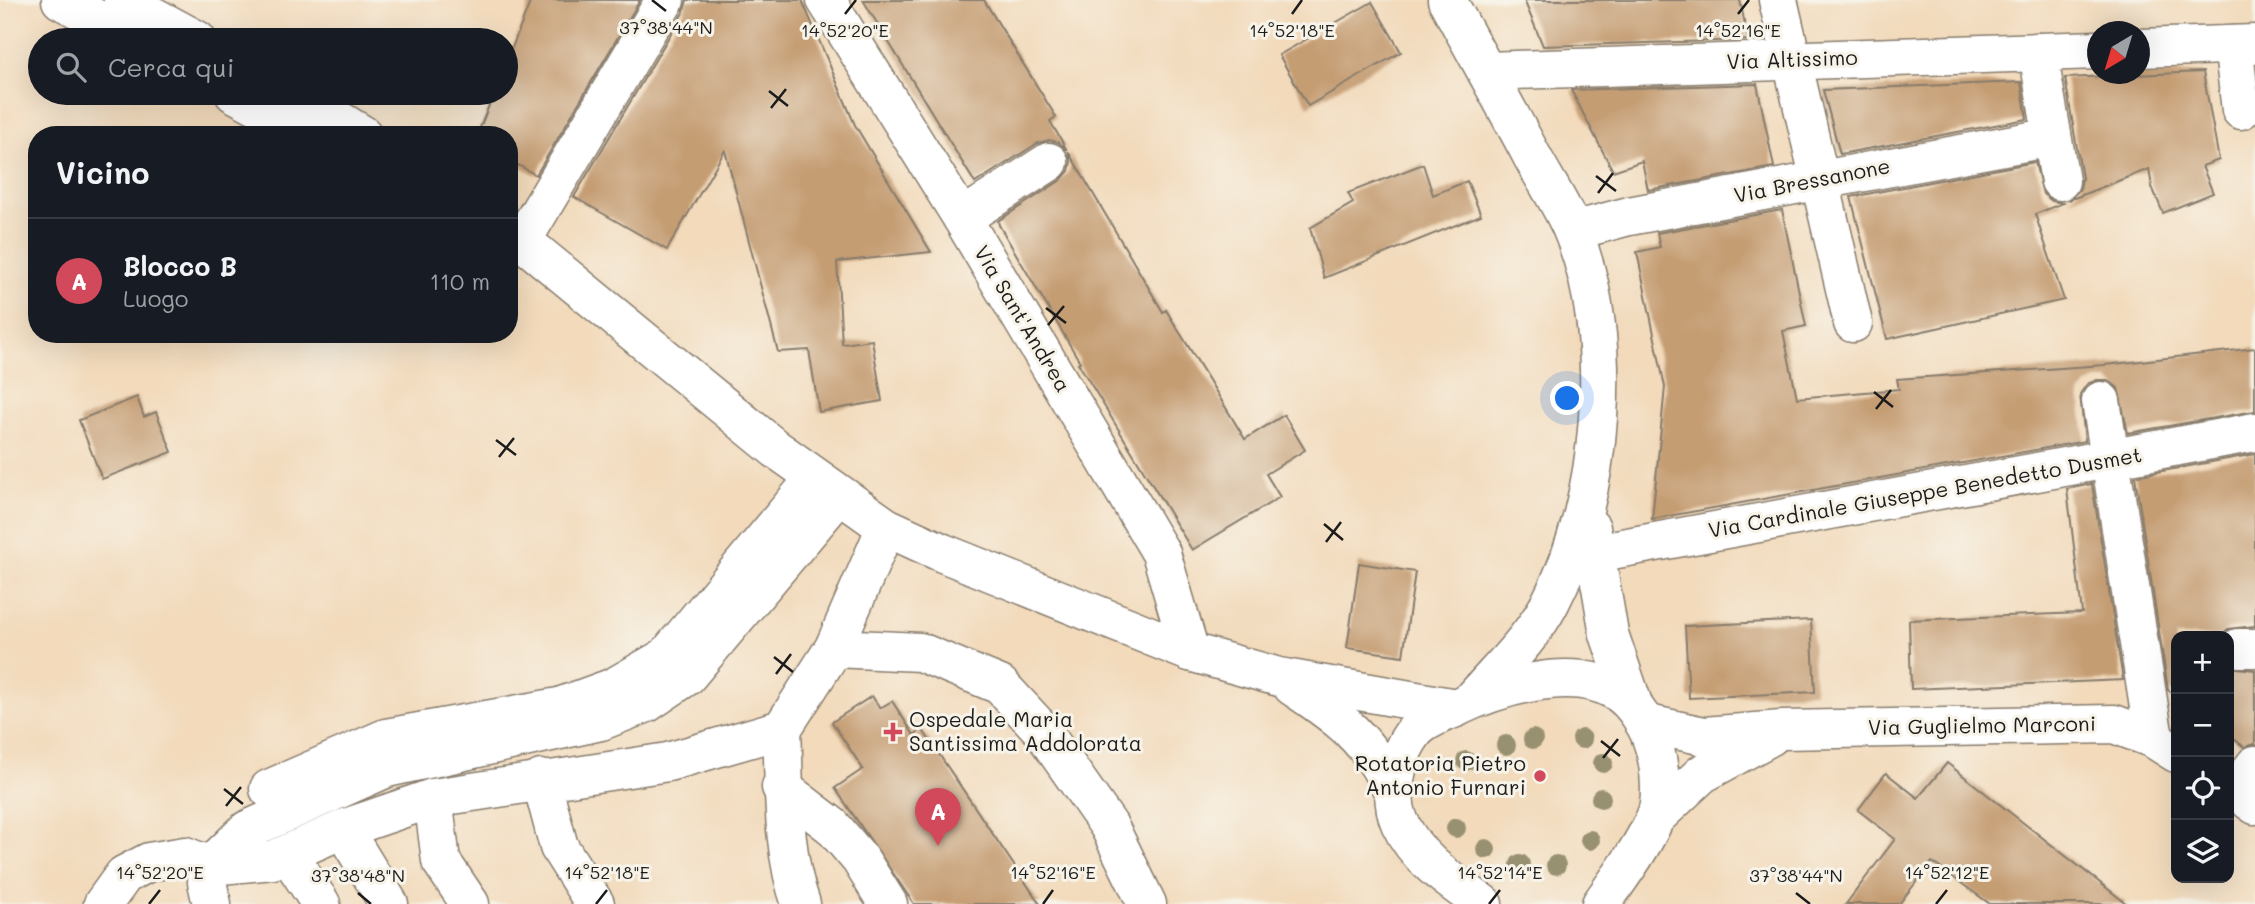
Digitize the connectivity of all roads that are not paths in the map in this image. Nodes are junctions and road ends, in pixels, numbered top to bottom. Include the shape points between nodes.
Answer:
1 (61, 0) edge
2 (123, 0) edge
3 (665, 0) edge
4 (826, 0) edge
5 (1447, 0) edge
6 (1778, 0) edge
7 (114, 28) edge
8 (175, 28) edge
9 (2244, 44) edge
10 (2150, 48) edge
11 (2087, 50) edge
12 (2038, 52) junction
13 (1792, 61) junction
14 (1486, 71) junction
15 (257, 105) edge
16 (314, 105) edge
17 (2241, 110) dead end
18 (296, 126) edge
19 (348, 126) edge
20 (2052, 137) junction
21 (1049, 162) dead end
22 (1819, 180) junction
23 (2060, 181) dead end
24 (961, 218) junction
25 (518, 228) edge
26 (1573, 231) junction
27 (518, 237) edge
28 (1853, 323) dead end
29 (2101, 401) dead end
30 (2255, 432) edge
31 (2111, 460) junction
32 (827, 487) junction
33 (1588, 502) junction
34 (886, 527) junction
35 (1595, 553) junction
36 (834, 648) junction
37 (1190, 652) junction
38 (1279, 677) junction
39 (1465, 703) junction
40 (1639, 715) junction
41 (782, 729) junction
42 (1782, 730) junction
43 (2165, 746) edge
44 (541, 779) junction
45 (781, 787) junction
46 (269, 789) dead end
47 (1394, 793) junction
48 (433, 798) junction
49 (1657, 816) junction
50 (333, 834) junction
51 (288, 854) junction
52 (210, 866) junction
53 (1441, 886) edge
54 (103, 904) edge
55 (212, 904) edge
56 (321, 904) edge
57 (366, 904) edge
58 (389, 904) edge
59 (470, 904) edge
60 (595, 904) edge
61 (801, 904) edge
62 (888, 904) edge
63 (1147, 904) edge
64 (1483, 904) edge
65 (1601, 904) edge

1 - 7 street
2 - 8 street
3 - 25 street
4 - 24 street, Via Sant'Andrea
5 - 14 street
6 - 13 street
9 - 10 street
9 - 17 street
11 - 12 street, Via Altissimo
12 - 13 street, Via Altissimo
12 - 20 street
13 - 14 street, Via Altissimo
13 - 22 street
14 - 26 street
15 - 18 street
16 - 19 street
20 - 22 street, Via Bressanone
20 - 23 street
21 - 24 street
22 - 26 street, Via Bressanone
22 - 28 street
24 - 37 street, Via Sant'Andrea via 1161,553
26 - 33 street via 1587,276 1598,347
27 - 32 street
29 - 31 street
30 - 31 street, Via Cardinale Giuseppe Benedetto Dusmet
31 - 35 street, Via Cardinale Giuseppe Benedetto Dusmet
31 - 43 street
32 - 34 street
32 - 46 street via 666,657 646,670 558,707 386,737
32 - 52 street via 687,676 655,698 601,721 387,768 247,831
33 - 35 street
33 - 39 street via 1550,604 1531,632
34 - 36 street
34 - 37 street
35 - 40 street via 1609,634
36 - 41 street
36 - 63 street via 920,652 1000,685 1041,729 1109,826
37 - 38 street
38 - 39 street
38 - 47 street via 1344,720 1374,754
39 - 40 street via 1513,684 1580,680 1613,690
39 - 47 street via 1415,730 1400,757
40 - 42 street, Via Guglielmo Marconi via 1704,736
40 - 49 street via 1659,766
41 - 44 street via 668,762
41 - 45 street
42 - 43 street, Via Guglielmo Marconi via 2115,724
42 - 49 street via 1702,774
44 - 48 street
44 - 60 street via 559,847
45 - 61 street via 791,875
45 - 62 street via 832,825
47 - 53 street via 1399,820
48 - 50 street
48 - 59 street via 441,861
49 - 65 street
50 - 51 street
50 - 57 street
50 - 58 street
51 - 52 street via 249,864
51 - 56 street
52 - 54 street via 185,856 149,862 124,875
52 - 55 street via 207,882
53 - 64 street

